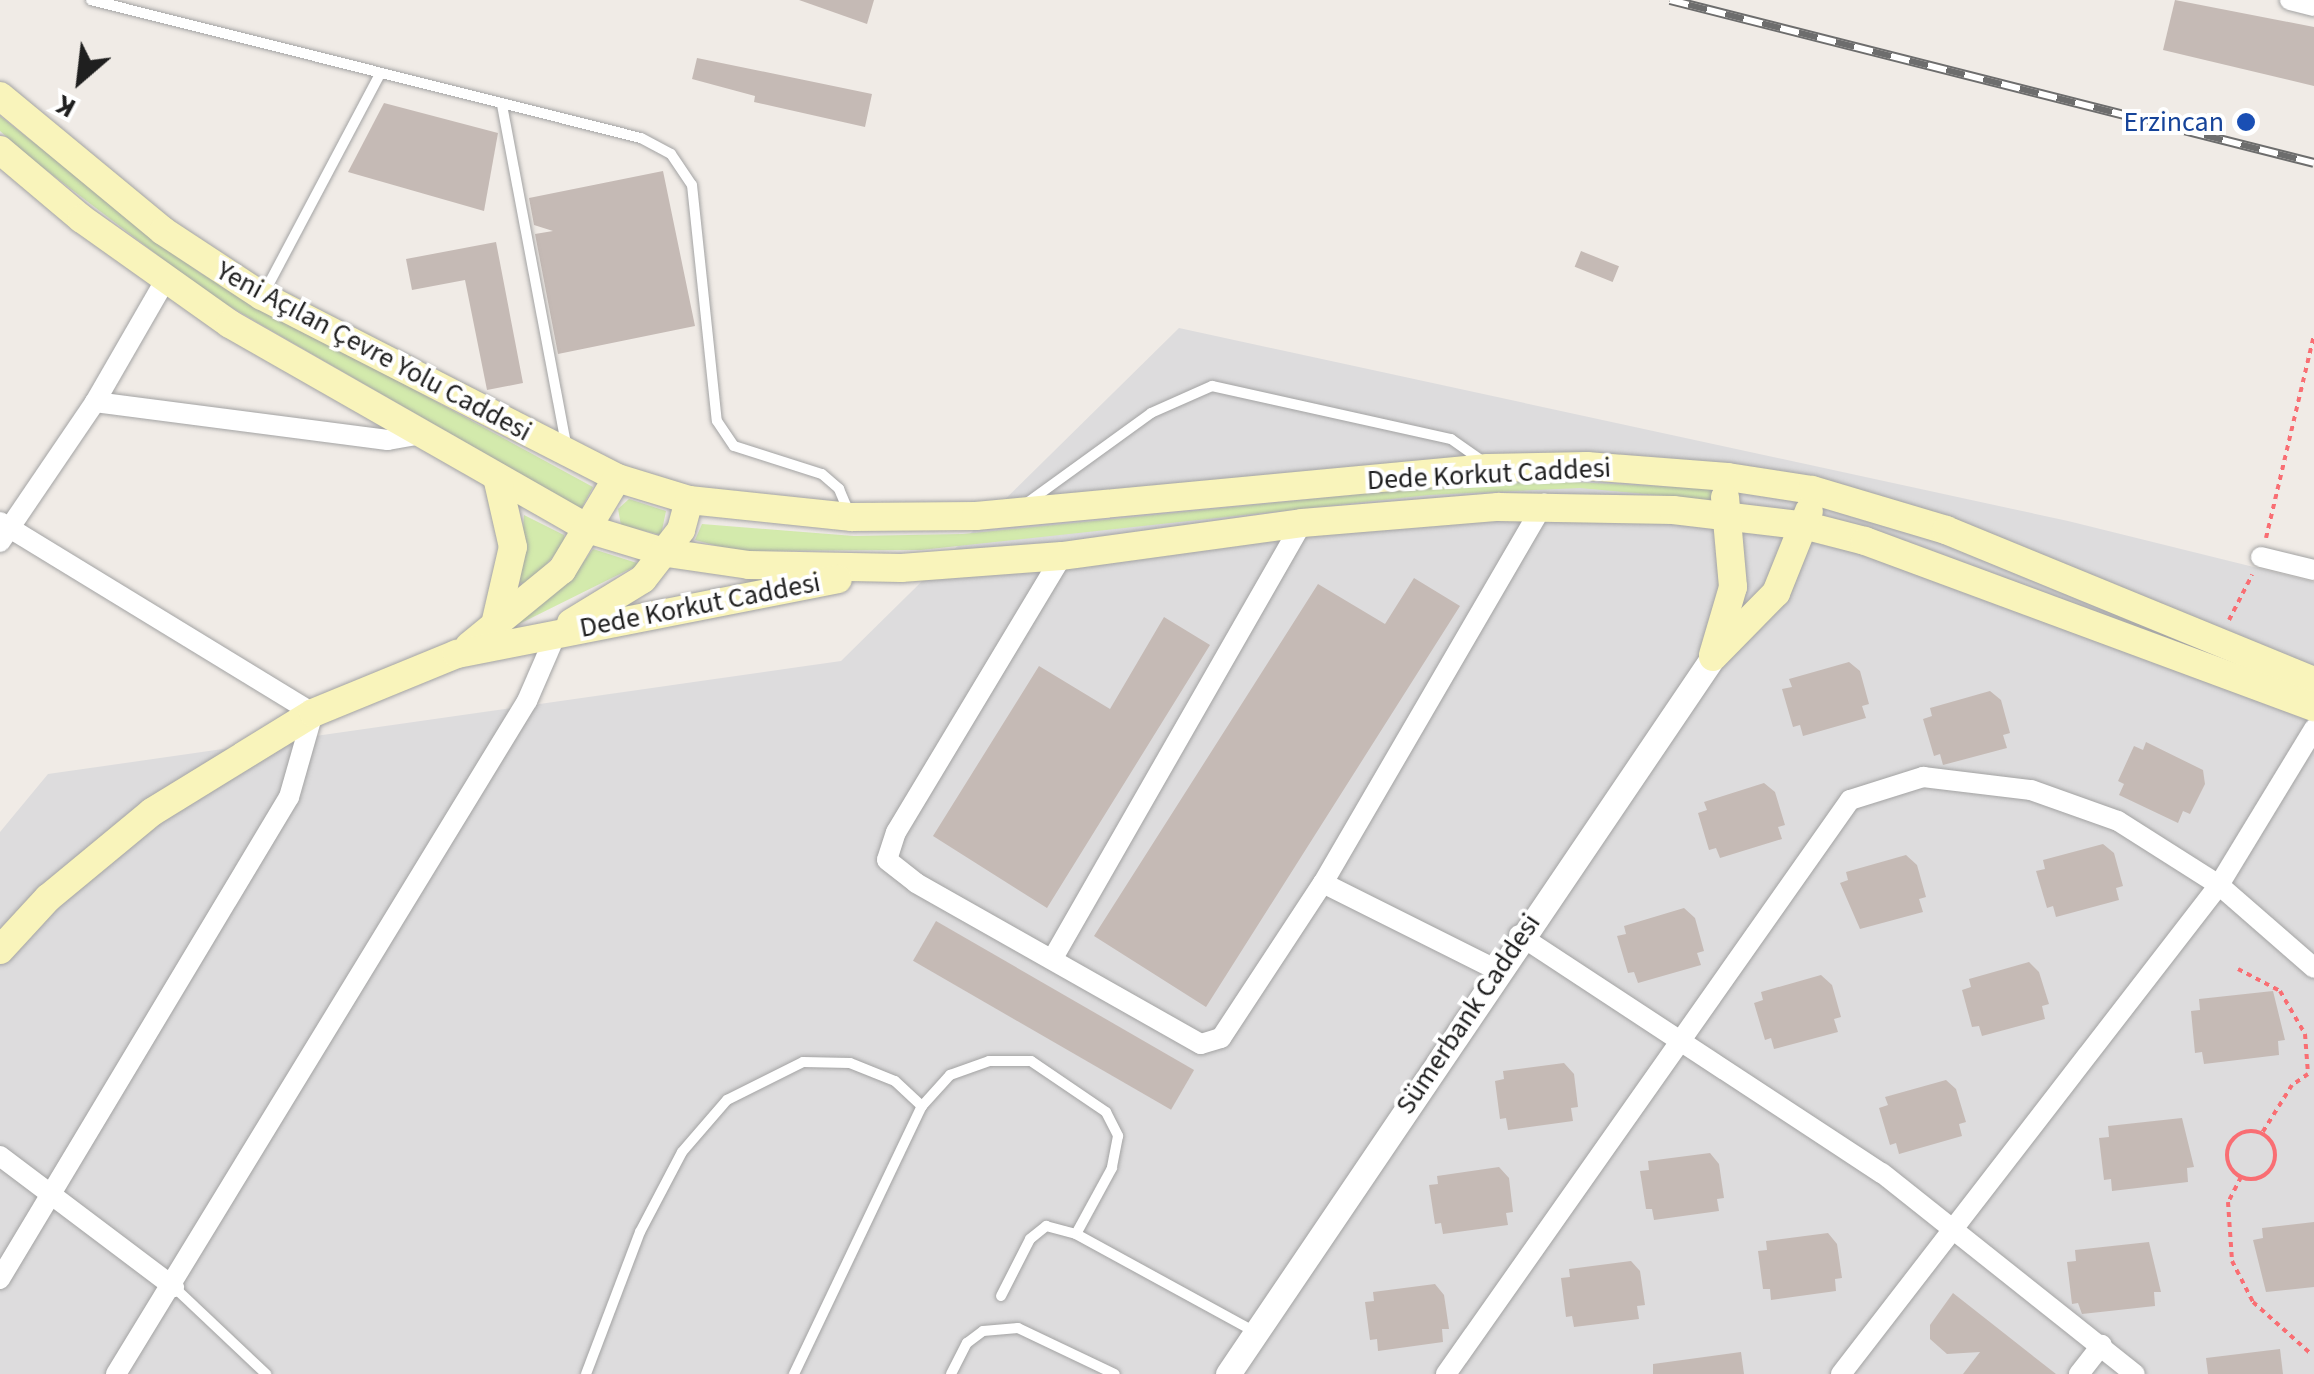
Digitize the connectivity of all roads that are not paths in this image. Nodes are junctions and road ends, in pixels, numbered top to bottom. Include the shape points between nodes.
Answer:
1 (91, 0) edge
2 (2290, 0) edge
3 (2314, 6) edge
4 (380, 74) junction
5 (0, 96) edge
6 (502, 105) junction
7 (0, 150) edge
8 (165, 281) junction
9 (262, 296) junction
10 (95, 402) junction
11 (426, 433) junction
12 (568, 454) junction
13 (1488, 468) junction
14 (498, 477) junction
15 (1728, 477) junction
16 (617, 478) junction
17 (1812, 490) junction
18 (689, 500) junction
19 (1544, 504) junction
20 (1016, 514) junction
21 (1723, 515) junction
22 (852, 517) junction
23 (1302, 524) junction
24 (1807, 526) junction
25 (591, 530) junction
26 (3, 531) edge
27 (667, 552) junction
28 (1062, 556) junction
29 (2261, 557) road end
30 (902, 568) junction
31 (2314, 570) edge
32 (494, 629) junction
33 (557, 632) junction
34 (457, 654) junction
35 (1713, 656) junction
36 (2314, 681) edge
37 (2314, 707) edge
38 (314, 713) junction
39 (2314, 729) edge
40 (1324, 883) junction
41 (2220, 884) junction
42 (1520, 935) junction
43 (0, 950) edge
44 (1054, 958) junction
45 (2314, 968) edge
46 (1497, 970) junction
47 (1682, 1042) junction
48 (922, 1106) junction
49 (0, 1156) edge
50 (52, 1198) junction
51 (1952, 1228) junction
52 (1076, 1234) junction
53 (0, 1279) edge
54 (174, 1287) junction
55 (1000, 1296) dead end
56 (1256, 1332) junction
57 (2102, 1345) junction
58 (116, 1374) edge
59 (266, 1374) edge
60 (586, 1374) edge
61 (794, 1374) edge
62 (952, 1374) edge
63 (1116, 1374) edge
64 (1228, 1374) edge
65 (1446, 1374) edge
66 (1841, 1374) edge
67 (2078, 1374) edge
68 (2135, 1374) edge

1 - 4 lane
2 - 3 street
4 - 6 lane
4 - 9 lane
5 - 9 main road, Yeni Açılan Çevre Yolu Caddesi via 162,230
6 - 12 lane
6 - 22 lane via 642,138 683,164 692,185 718,421 734,446 822,474 839,489
7 - 8 main road, Yeni Açılan Çevre Yolu Caddesi
8 - 10 street
8 - 11 main road, Yeni Açılan Çevre Yolu Caddesi
9 - 12 main road, Yeni Açılan Çevre Yolu Caddesi
10 - 11 street via 388,440
10 - 26 street
11 - 14 main road, Yeni Açılan Çevre Yolu Caddesi
12 - 16 main road, Yeni Açılan Çevre Yolu Caddesi
13 - 15 main road, Dede Korkut Caddesi via 1604,467
13 - 20 main road, Dede Korkut Caddesi
13 - 20 lane via 1478,452 1450,438 1212,386 1151,413 1029,496
14 - 25 main road, Yeni Açılan Çevre Yolu Caddesi
14 - 32 main road via 513,547
15 - 17 main road, Dede Korkut Caddesi
15 - 21 main road
16 - 18 main road, Dede Korkut Caddesi
16 - 25 main road, Dede Korkut Caddesi
17 - 24 main road
17 - 36 main road, Dede Korkut Caddesi via 1946,530
18 - 22 main road, Dede Korkut Caddesi
18 - 27 main road, Dede Korkut Caddesi
19 - 21 main road, Dede Korkut Caddesi
19 - 23 main road, Dede Korkut Caddesi
19 - 40 street
20 - 22 main road, Dede Korkut Caddesi
21 - 24 main road, Dede Korkut Caddesi
21 - 35 main road via 1733,587
23 - 28 main road, Dede Korkut Caddesi
23 - 44 street
24 - 35 main road via 1776,593
24 - 37 main road, Dede Korkut Caddesi via 1933,564
25 - 27 main road, Dede Korkut Caddesi
25 - 32 main road, Dede Korkut Caddesi via 562,570
26 - 38 street
27 - 30 main road, Dede Korkut Caddesi via 749,565
27 - 33 main road, Dede Korkut Caddesi via 643,579
28 - 30 main road, Dede Korkut Caddesi
28 - 44 street via 896,832 887,860 916,883
29 - 31 street
30 - 33 main road, Dede Korkut Caddesi
32 - 34 main road, Dede Korkut Caddesi
33 - 34 main road, Dede Korkut Caddesi
33 - 54 street via 527,701
34 - 38 main road, Dede Korkut Caddesi
35 - 42 street, Sümerbank Caddesi
38 - 43 main road, Dede Korkut Caddesi via 152,812 48,898
38 - 50 street via 288,797
39 - 41 street
40 - 44 street via 1220,1038 1201,1044
40 - 46 street
41 - 45 street
41 - 47 street via 2118,821 2031,790 1923,777 1850,800 1775,899
41 - 51 street via 2004,1172
42 - 46 street, Sümerbank Caddesi
42 - 47 street
46 - 56 street, Sümerbank Caddesi
47 - 51 street via 1882,1173
47 - 65 street
48 - 52 lane via 950,1074 989,1061 1031,1061 1084,1093 1106,1112 1118,1136 1112,1168
48 - 60 lane via 895,1081 850,1063 803,1062 727,1100 682,1152 640,1232
48 - 61 lane
49 - 50 street
50 - 53 street
50 - 54 street
51 - 57 street
51 - 66 street
52 - 55 lane via 1046,1226 1030,1240
52 - 56 lane
54 - 58 street
54 - 59 lane
56 - 64 street, Sümerbank Caddesi
57 - 67 street
57 - 68 street
62 - 63 lane via 967,1344 983,1331 1018,1328

